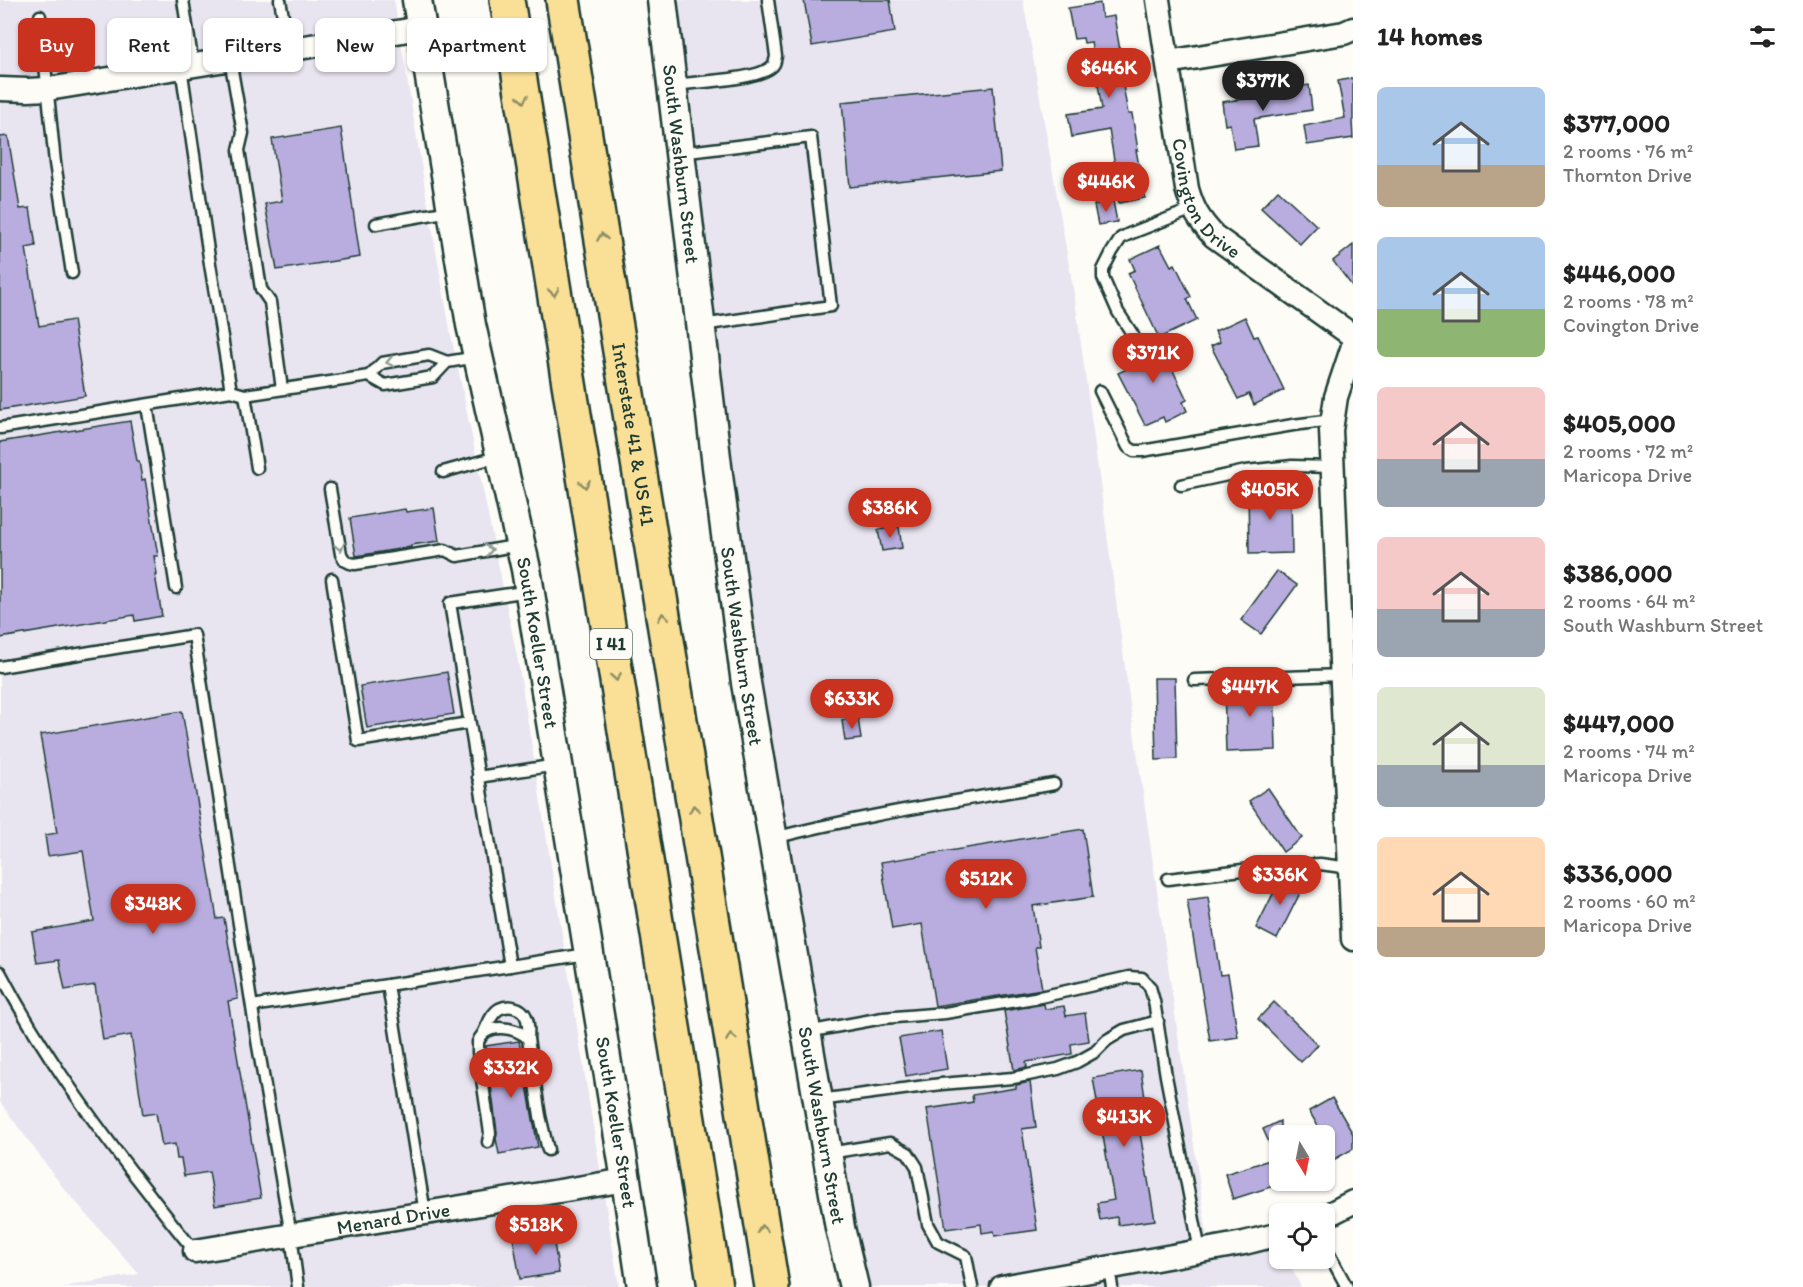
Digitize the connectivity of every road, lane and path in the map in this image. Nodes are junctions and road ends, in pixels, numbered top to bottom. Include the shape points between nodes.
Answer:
1 (183, 0) edge
2 (280, 0) edge
3 (417, 0) edge
4 (507, 0) edge
5 (563, 0) edge
6 (662, 0) edge
7 (768, 0) edge
8 (1158, 0) edge
9 (40, 16) dead end
10 (184, 18) edge
11 (283, 18) edge
12 (420, 18) edge
13 (1353, 29) edge
14 (407, 30) edge
15 (303, 47) edge
16 (1168, 62) junction
17 (151, 72) edge
18 (188, 72) edge
19 (232, 72) edge
20 (429, 72) edge
21 (672, 85) junction
22 (0, 89) edge
23 (48, 89) junction
24 (680, 153) junction
25 (1193, 209) junction
26 (452, 211) junction
27 (376, 224) dead end
28 (72, 273) dead end
29 (700, 325) junction
30 (1133, 335) dead end
31 (1353, 336) edge
32 (1353, 346) edge
33 (478, 357) junction
34 (447, 362) junction
35 (369, 376) junction
36 (282, 389) junction
37 (231, 391) junction
38 (1100, 391) dead end
39 (245, 395) junction
40 (147, 405) junction
41 (1332, 420) junction
42 (0, 428) edge
43 (500, 456) junction
44 (1333, 467) junction
45 (257, 468) dead end
46 (443, 472) dead end
47 (1181, 485) dead end
48 (330, 489) dead end
49 (521, 545) junction
50 (332, 579) dead end
51 (176, 588) dead end
52 (530, 591) junction
53 (0, 667) edge
54 (1342, 675) junction
55 (1194, 680) dead end
56 (469, 723) junction
57 (557, 765) junction
58 (478, 777) junction
59 (1054, 784) dead end
60 (773, 839) junction
61 (1350, 868) junction
62 (1168, 879) dead end
63 (1353, 939) edge
64 (589, 954) junction
65 (510, 966) junction
66 (0, 972) edge
67 (388, 985) junction
68 (252, 1006) junction
69 (1158, 1022) junction
70 (806, 1032) junction
71 (483, 1035) junction
72 (528, 1038) junction
73 (818, 1100) junction
74 (488, 1142) dead end
75 (548, 1150) dead end
76 (827, 1154) junction
77 (626, 1180) junction
78 (1353, 1202) edge
79 (1335, 1212) edge
80 (425, 1213) junction
81 (291, 1235) junction
82 (1269, 1237) edge
83 (195, 1251) joint
84 (1200, 1251) junction
85 (1335, 1265) edge
86 (1110, 1277) edge
87 (1011, 1286) edge
88 (298, 1287) edge
89 (642, 1287) edge
90 (715, 1287) edge
91 (772, 1287) edge
92 (854, 1287) edge
93 (972, 1287) edge
94 (1347, 1287) edge

1 - 10 lane
2 - 11 lane
3 - 12 street, South Koeller Street
4 -> 90 highway, I 41
91 -> 5 highway, Interstate 41 & US 41
6 - 21 street, South Washburn Street
7 - 21 lane via 775,64 760,74
8 - 16 street, Covington Drive
9 - 23 lane
13 - 16 street
14 - 15 street
16 - 25 street, Covington Drive via 1186,189
17 - 23 street
18 - 37 lane via 210,264
19 - 36 lane via 243,133 239,150 261,289 270,302
20 - 26 street, South Koeller Street
21 - 24 street, South Washburn Street
22 - 23 street
23 - 28 lane
24 - 29 street, South Washburn Street
24 - 29 lane via 811,137 831,306
25 - 30 lane via 1122,238 1103,270 1106,288
25 - 31 street, Covington Drive via 1214,237
26 - 27 lane
26 - 33 street, South Koeller Street
29 - 60 street, South Washburn Street via 746,683
32 - 41 street
33 - 34 lane
33 - 43 street, South Koeller Street
34 -> 35 lane via 429,355 382,363
34 - 35 lane via 432,377 384,385
35 - 36 lane
36 - 39 lane
37 - 39 lane
37 - 40 lane
38 - 41 lane via 1128,447 1134,451
39 - 45 lane
40 - 42 lane
40 - 51 lane
41 - 44 street
43 - 46 lane
43 - 49 street, South Koeller Street
44 - 47 lane via 1246,471
44 - 54 street
48 -> 49 lane via 341,554 350,563 445,549 457,555
49 - 52 street, South Koeller Street
50 - 56 lane via 358,741
52 - 56 lane via 450,603
52 - 57 street, South Koeller Street
53 - 68 lane via 195,635
54 - 55 lane
54 - 61 street
56 - 58 lane
57 - 58 lane
57 - 64 street, South Koeller Street
58 - 65 lane
59 - 60 lane via 850,820
60 - 70 street, South Washburn Street
61 - 62 lane via 1320,864
61 - 63 street
64 - 65 lane
64 - 77 street, South Koeller Street
65 - 67 lane
66 - 83 lane via 47,1053 92,1118
67 - 68 lane
67 - 80 lane
68 - 81 lane
69 - 70 lane via 1150,987 1142,978 1129,977 1019,1001
69 - 73 lane via 1124,1030 1095,1052 1058,1070
69 - 84 lane
70 - 73 street, South Washburn Street
71 - 72 lane via 508,1028
71 - 72 lane via 494,1014 509,1006 525,1014
71 - 74 lane via 478,1052
72 - 75 lane
73 - 76 street, South Washburn Street
76 - 92 street, South Washburn Street
76 - 93 lane via 890,1143 908,1153 917,1167 928,1224 939,1242 966,1256
77 - 80 street, Menard Drive
77 - 89 street, South Koeller Street
78 - 79 street
80 - 81 street, Menard Drive
81 - 83 street, Menard Drive
81 - 88 lane
82 - 84 street
84 - 86 street
85 - 94 lane
86 - 87 street

